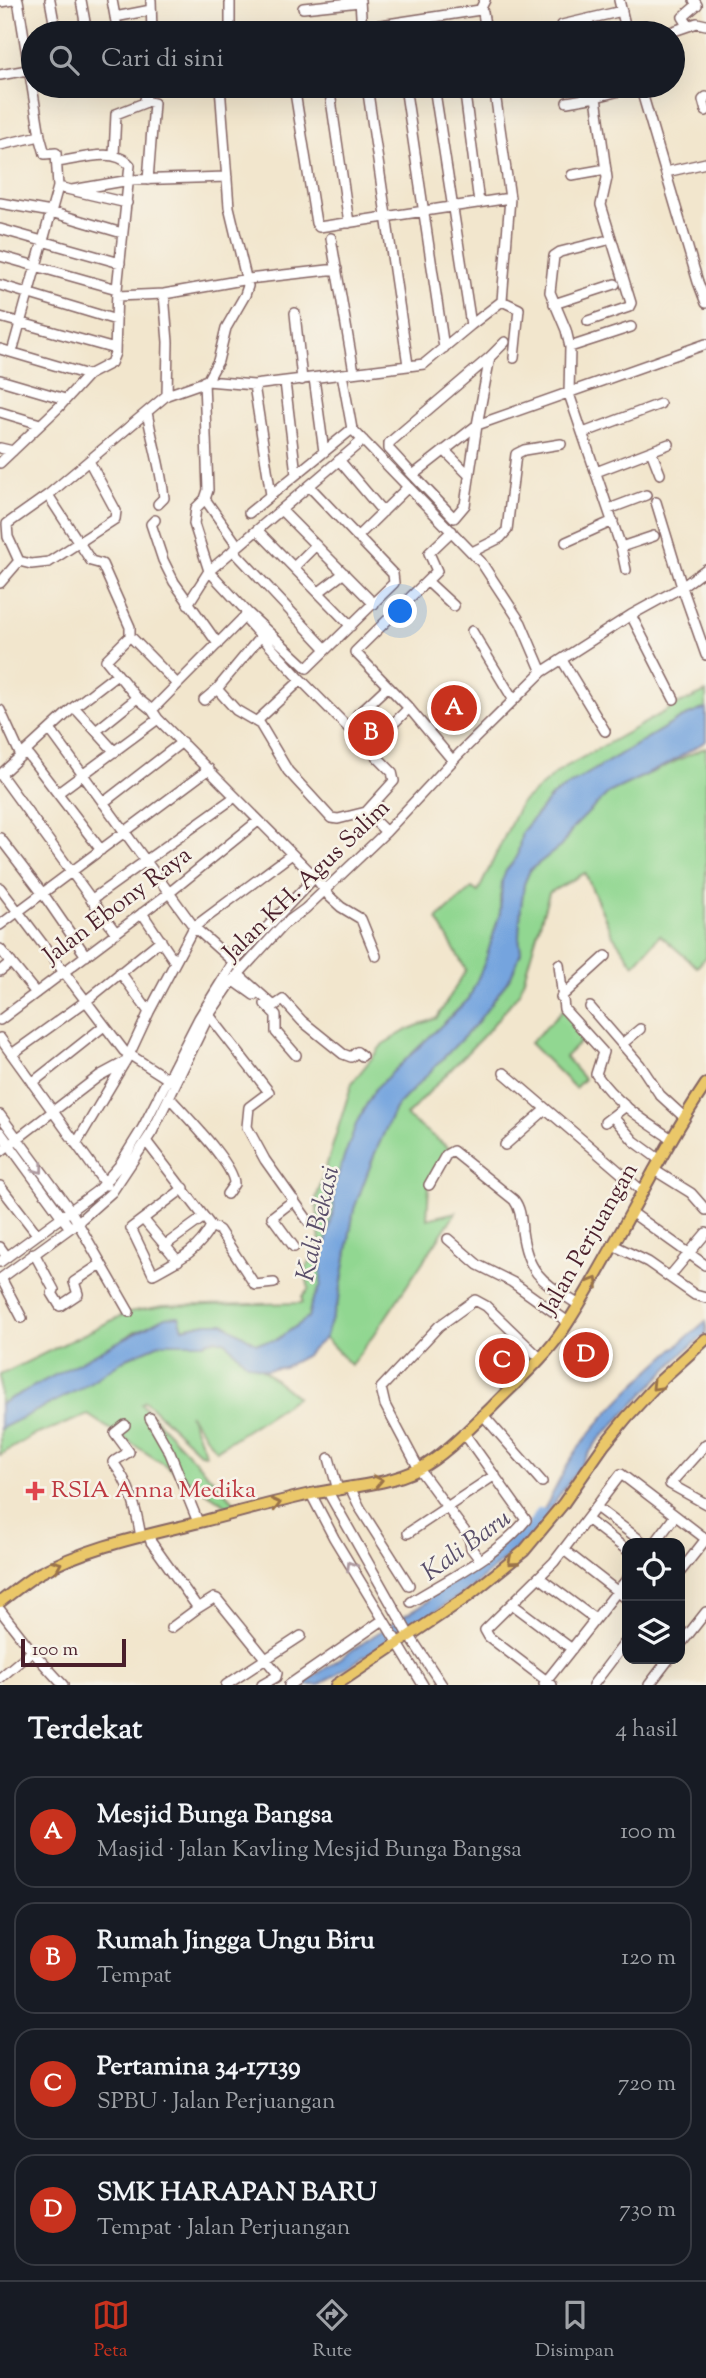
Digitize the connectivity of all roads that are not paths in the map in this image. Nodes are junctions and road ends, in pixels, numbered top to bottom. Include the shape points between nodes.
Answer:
1 (13, 0) edge
2 (18, 0) edge
3 (50, 0) edge
4 (81, 0) edge
5 (112, 0) edge
6 (230, 0) edge
7 (485, 0) edge
8 (619, 0) edge
9 (694, 0) edge
10 (360, 1) edge
11 (0, 2) edge
12 (151, 5) edge
13 (303, 8) dead end
14 (480, 10) junction
15 (622, 11) junction
16 (115, 17) junction
17 (22, 21) edge
18 (54, 21) edge
19 (85, 21) edge
20 (116, 21) edge
21 (230, 21) edge
22 (361, 21) edge
23 (418, 21) edge
24 (484, 21) edge
25 (579, 21) edge
26 (624, 21) edge
27 (688, 25) junction
28 (706, 25) edge
29 (685, 26) edge
30 (21, 72) edge
31 (0, 75) edge
32 (706, 97) edge
33 (35, 98) edge
34 (147, 98) edge
35 (221, 98) edge
36 (296, 98) edge
37 (331, 98) edge
38 (369, 98) edge
39 (407, 98) edge
40 (436, 98) edge
41 (466, 98) edge
42 (496, 98) edge
43 (590, 98) edge
44 (596, 98) edge
45 (644, 98) edge
46 (146, 101) junction
47 (567, 102) dead end
48 (706, 111) edge
49 (40, 136) junction
50 (0, 145) edge
51 (114, 155) junction
52 (57, 162) junction
53 (706, 163) edge
54 (606, 169) junction
55 (666, 173) junction
56 (572, 175) dead end
57 (227, 177) junction
58 (130, 180) junction
59 (148, 180) junction
60 (58, 187) junction
61 (72, 190) junction
62 (510, 198) junction
63 (0, 203) edge
64 (127, 203) junction
65 (479, 203) junction
66 (453, 207) junction
67 (51, 212) junction
68 (423, 212) junction
69 (386, 218) junction
70 (349, 223) junction
71 (0, 229) edge
72 (122, 233) junction
73 (331, 238) dead end
74 (43, 240) junction
75 (604, 241) dead end
76 (0, 256) edge
77 (120, 262) junction
78 (36, 267) junction
79 (337, 269) junction
80 (248, 279) junction
81 (615, 284) dead end
82 (0, 285) edge
83 (117, 293) junction
84 (164, 294) junction
85 (29, 295) junction
86 (502, 301) junction
87 (706, 303) edge
88 (554, 304) junction
89 (295, 313) dead end
90 (0, 317) edge
91 (116, 320) junction
92 (589, 321) dead end
93 (20, 322) junction
94 (471, 325) junction
95 (631, 327) dead end
96 (505, 342) dead end
97 (706, 344) edge
98 (570, 347) junction
99 (444, 348) junction
100 (0, 349) edge
101 (115, 349) junction
102 (12, 352) junction
103 (490, 358) junction
104 (514, 358) dead end
105 (408, 365) junction
106 (354, 372) junction
107 (88, 374) junction
108 (342, 374) junction
109 (314, 378) junction
110 (0, 380) edge
111 (302, 380) junction
112 (206, 381) junction
113 (285, 382) junction
114 (254, 385) junction
115 (569, 394) junction
116 (167, 395) junction
117 (65, 399) junction
118 (660, 404) dead end
119 (0, 412) edge
120 (147, 412) junction
121 (40, 424) junction
122 (477, 425) junction
123 (352, 429) junction
124 (583, 433) junction
125 (363, 440) junction
126 (561, 444) dead end
127 (669, 444) dead end
128 (0, 448) edge
129 (444, 450) junction
130 (13, 451) junction
131 (651, 451) junction
132 (324, 452) junction
133 (339, 460) junction
134 (89, 461) junction
135 (0, 463) edge
136 (596, 472) junction
137 (296, 474) junction
138 (660, 474) dead end
139 (413, 475) junction
140 (469, 475) junction
141 (408, 487) junction
142 (310, 488) junction
143 (48, 495) junction
144 (271, 495) junction
145 (646, 495) dead end
146 (205, 499) junction
147 (656, 502) dead end
148 (158, 504) dead end
149 (609, 509) junction
150 (282, 511) junction
151 (383, 512) junction
152 (249, 513) dead end
153 (155, 520) dead end
154 (612, 521) junction
155 (3, 526) edge
156 (258, 531) junction
157 (452, 531) junction
158 (654, 536) dead end
159 (357, 537) junction
160 (566, 542) dead end
161 (78, 545) junction
162 (316, 545) junction
163 (621, 547) junction
164 (236, 548) junction
165 (472, 552) junction
166 (19, 561) junction
167 (294, 567) junction
168 (706, 569) edge
169 (626, 570) dead end
170 (209, 571) junction
171 (344, 573) junction
172 (0, 582) edge
173 (427, 582) junction
174 (682, 587) junction
175 (319, 592) junction
176 (188, 604) junction
177 (374, 604) junction
178 (454, 606) dead end
179 (631, 615) junction
180 (249, 619) junction
181 (351, 626) junction
182 (472, 631) dead end
183 (130, 636) junction
184 (261, 636) junction
185 (218, 644) junction
186 (326, 649) junction
187 (706, 655) edge
188 (562, 660) junction
189 (542, 672) junction
190 (117, 674) junction
191 (301, 680) junction
192 (177, 684) junction
193 (387, 687) junction
194 (217, 689) junction
195 (137, 698) junction
196 (513, 699) junction
197 (674, 699) dead end
198 (204, 700) dead end
199 (74, 707) junction
200 (409, 708) junction
201 (0, 710) edge
202 (152, 710) junction
203 (357, 715) dead end
204 (158, 719) junction
205 (257, 721) junction
206 (51, 731) junction
207 (96, 731) junction
208 (606, 731) dead end
209 (376, 741) dead end
210 (181, 742) junction
211 (115, 752) junction
212 (24, 754) junction
213 (453, 761) junction
214 (209, 769) junction
215 (0, 775) edge
216 (84, 775) junction
217 (58, 793) junction
218 (235, 797) junction
219 (103, 803) junction
220 (366, 812) junction
221 (258, 821) junction
222 (386, 832) junction
223 (124, 833) junction
224 (0, 838) edge
225 (101, 850) junction
226 (292, 854) junction
227 (145, 860) junction
228 (71, 872) junction
229 (315, 877) junction
230 (0, 888) edge
231 (324, 889) junction
232 (42, 893) junction
233 (169, 893) junction
234 (92, 900) junction
235 (18, 912) junction
236 (142, 914) junction
237 (0, 925) edge
238 (194, 927) junction
239 (116, 933) junction
240 (161, 940) junction
241 (0, 949) edge
242 (86, 956) junction
243 (376, 956) dead end
244 (606, 956) dead end
245 (10, 962) junction
246 (175, 962) junction
247 (233, 963) junction
248 (559, 964) dead end
249 (0, 971) edge
250 (64, 972) junction
251 (120, 972) junction
252 (238, 975) junction
253 (36, 993) junction
254 (561, 997) junction
255 (86, 1001) junction
256 (590, 1007) dead end
257 (149, 1012) junction
258 (209, 1015) junction
259 (0, 1020) edge
260 (104, 1026) junction
261 (640, 1029) dead end
262 (0, 1038) edge
263 (622, 1044) junction
264 (12, 1054) junction
265 (296, 1055) dead end
266 (362, 1056) dead end
267 (127, 1059) junction
268 (503, 1073) dead end
269 (172, 1081) junction
270 (32, 1083) junction
271 (706, 1084) edge
272 (169, 1097) junction
273 (626, 1106) junction
274 (545, 1109) junction
275 (52, 1112) junction
276 (0, 1115) edge
277 (685, 1118) junction
278 (0, 1132) edge
279 (672, 1139) junction
280 (146, 1141) junction
281 (13, 1142) junction
282 (76, 1144) junction
283 (505, 1145) dead end
284 (0, 1152) edge
285 (657, 1165) junction
286 (104, 1181) junction
287 (429, 1185) dead end
288 (0, 1186) edge
289 (184, 1188) junction
290 (642, 1191) junction
291 (112, 1192) junction
292 (227, 1194) dead end
293 (294, 1200) junction
294 (706, 1210) edge
295 (631, 1212) junction
296 (66, 1214) junction
297 (143, 1219) junction
298 (207, 1222) junction
299 (309, 1222) dead end
300 (74, 1226) junction
301 (706, 1233) edge
302 (37, 1234) junction
303 (448, 1239) dead end
304 (614, 1245) junction
305 (164, 1246) junction
306 (0, 1247) edge
307 (294, 1247) dead end
308 (34, 1253) junction
309 (690, 1254) junction
310 (4, 1260) edge
311 (178, 1261) junction
312 (101, 1264) junction
313 (705, 1265) edge
314 (670, 1276) junction
315 (0, 1279) edge
316 (274, 1283) dead end
317 (706, 1297) edge
318 (579, 1305) junction
319 (129, 1312) dead end
320 (22, 1318) dead end
321 (568, 1322) junction
322 (706, 1339) edge
323 (540, 1357) junction
324 (483, 1415) junction
325 (150, 1418) dead end
326 (125, 1425) dead end
327 (464, 1433) junction
328 (706, 1444) edge
329 (329, 1458) dead end
330 (419, 1469) junction
331 (495, 1475) junction
332 (542, 1482) dead end
333 (350, 1488) junction
334 (333, 1491) junction
335 (311, 1494) junction
336 (706, 1504) edge
337 (596, 1507) junction
338 (447, 1508) junction
339 (675, 1516) junction
340 (587, 1520) junction
341 (198, 1522) junction
342 (408, 1533) dead end
343 (145, 1536) junction
344 (637, 1538) edge
345 (659, 1538) edge
346 (706, 1539) edge
347 (622, 1546) edge
348 (564, 1550) junction
349 (480, 1560) junction
350 (685, 1566) edge
351 (540, 1578) junction
352 (409, 1585) dead end
353 (622, 1586) edge
354 (618, 1591) junction
355 (622, 1595) edge
356 (0, 1602) edge
357 (411, 1602) dead end
358 (512, 1604) junction
359 (198, 1608) junction
360 (0, 1610) edge
361 (706, 1612) edge
362 (595, 1619) junction
363 (384, 1622) junction
364 (172, 1628) dead end
365 (407, 1632) junction
366 (301, 1636) dead end
367 (685, 1637) edge
368 (396, 1640) junction
369 (622, 1647) edge
370 (572, 1649) junction
371 (32, 1651) junction
372 (266, 1660) junction
373 (665, 1664) edge
374 (0, 1678) edge
375 (60, 1684) edge
376 (547, 1684) edge
377 (226, 1685) edge
378 (262, 1685) edge
379 (289, 1685) edge
380 (336, 1685) edge
381 (423, 1685) edge
382 (442, 1685) edge
383 (593, 1685) edge
384 (649, 1685) edge

1 - 11 street
2 - 17 street
3 - 18 street
4 - 19 street
5 - 16 street
6 - 21 street
7 - 14 street
8 - 15 street
9 - 27 street via 697,5 683,16
10 - 13 street
10 - 22 street
12 - 16 street
14 - 23 street
14 - 24 street
15 - 25 street
15 - 26 street
16 - 20 street
27 - 28 street
27 - 29 street
30 - 31 street
32 - 48 street
33 - 49 street
34 - 46 street
35 - 57 street
36 - 70 street via 316,223 320,228
37 - 70 street
38 - 69 street
39 - 68 street
40 - 66 street
41 - 65 street
42 - 62 street
43 - 47 street
44 - 54 street
45 - 55 street
46 - 51 street via 117,114
46 - 59 street via 154,103
49 - 50 street
49 - 52 street via 45,154 56,151
51 - 52 street
51 - 58 street via 130,165
52 - 60 street
53 - 55 street
54 - 56 street
54 - 92 street via 601,205 631,305
55 - 87 street
57 - 59 street
57 - 80 street via 231,219
58 - 59 street
58 - 61 street
58 - 64 street
60 - 61 street
60 - 67 street
61 - 64 street
62 - 65 street
62 - 86 street
63 - 67 street
64 - 72 street
65 - 66 street
66 - 68 street
66 - 94 street
67 - 72 street
67 - 74 street
68 - 69 street
68 - 99 street
69 - 70 street
69 - 105 street
71 - 74 street
72 - 77 street
73 - 79 street
74 - 77 street
74 - 78 street
75 - 88 street via 554,257 549,287
76 - 78 street
77 - 83 street
78 - 83 street
78 - 85 street
79 - 80 street
79 - 106 street
80 - 84 street
80 - 112 street
81 - 88 street
82 - 85 street
83 - 84 street
83 - 91 street
84 - 116 street via 169,342
85 - 91 street
85 - 93 street
86 - 94 street
86 - 104 street via 520,310
88 - 98 street
89 - 111 street
90 - 93 street
91 - 101 street
93 - 101 street
93 - 102 street
94 - 99 street
95 - 98 street
96 - 103 street
97 - 115 street
98 - 115 street
99 - 105 street via 426,363
100 - 102 street
101 - 107 street via 111,363
102 - 107 street
103 - 122 street
103 - 139 street via 389,443 389,449
105 - 106 street
106 - 108 street
107 - 117 street
108 - 109 street
108 - 123 street
109 - 111 street
109 - 132 street
110 - 117 street
111 - 113 street
112 - 114 street
112 - 116 street
112 - 146 street
113 - 114 street
113 - 137 street
114 - 144 street
115 - 122 street
115 - 124 street
116 - 120 street
117 - 121 street
118 - 124 street
119 - 121 street
120 - 134 street
120 - 148 street via 161,467 164,498
121 - 130 street
122 - 129 street
122 - 140 street
123 - 125 street
123 - 132 street
124 - 136 street
125 - 133 street
125 - 141 street
126 - 165 street via 518,453 507,530
127 - 131 street
128 - 130 street
129 - 139 street
129 - 140 street
130 - 135 street
131 - 136 street
131 - 138 street
132 - 137 street
133 - 142 street
133 - 151 street
134 - 143 street
134 - 161 street via 116,516
136 - 149 street
137 - 144 street
139 - 140 street via 454,519 465,505
141 - 151 street
141 - 157 street
142 - 150 street
142 - 159 street
143 - 155 street
143 - 161 street
144 - 152 street
145 - 149 street
146 - 164 street
146 - 170 street via 196,508 194,524
147 - 174 street
149 - 154 street
150 - 156 street
150 - 162 street
151 - 159 street
153 - 176 street via 151,524 163,560
154 - 160 street
154 - 163 street
155 - 166 street
156 - 164 street
156 - 167 street
157 - 165 street
157 - 173 street via 429,553 437,571
158 - 163 street
159 - 177 street via 394,577 394,583
161 - 166 street via 49,562
161 - 183 street via 92,562 102,564 130,626
162 - 167 street
162 - 171 street
163 - 169 street
164 - 170 street
164 - 186 street
165 - 189 street via 521,623
166 - 172 street
167 - 175 street
168 - 174 street, Jalan KH. Agus Salim
170 - 176 street
170 - 180 street
171 - 175 street
171 - 177 street
173 - 178 street
173 - 193 street via 355,652
174 - 179 street, Jalan KH. Agus Salim
174 - 187 street
175 - 181 street
176 - 185 street
177 - 181 street
179 - 188 street, Jalan KH. Agus Salim
179 - 197 street
180 - 184 street
180 - 185 street
180 - 186 street via 305,667
181 - 186 street
182 - 196 street
183 - 190 street via 106,660
183 - 192 street
184 - 191 street
184 - 194 street
185 - 192 street
188 - 189 street, Jalan KH. Agus Salim
188 - 208 street
189 - 196 street, Jalan KH. Agus Salim
190 - 195 street
190 - 199 street
191 - 205 street
191 - 220 street via 395,778
192 - 202 street
193 - 200 street
193 - 203 street
194 - 198 street
194 - 205 street via 246,718
195 - 202 street
195 - 207 street
196 - 213 street, Jalan KH. Agus Salim
199 - 206 street
199 - 207 street
200 - 209 street
200 - 213 street
201 - 212 street
202 - 204 street
204 - 210 street
204 - 211 street
205 - 220 street via 288,771 331,818
206 - 212 street
206 - 216 street
207 - 211 street
210 - 214 street
210 - 219 street
211 - 216 street
212 - 215 street
212 - 217 street
213 - 222 street, Jalan KH. Agus Salim
214 - 218 street
214 - 223 street
215 - 228 street
216 - 217 street
216 - 219 street
217 - 225 street
218 - 221 street
218 - 227 street
219 - 223 street
220 - 222 street
221 - 226 street
221 - 233 street, Jalan Ebony Raya
222 - 231 street, Jalan KH. Agus Salim
223 - 225 street
223 - 227 street
224 - 232 street
225 - 228 street
226 - 229 street
226 - 238 street
227 - 233 street
227 - 234 street
228 - 232 street
228 - 234 street
229 - 231 street
229 - 247 street
230 - 235 street
231 - 243 street via 341,908 361,919
231 - 252 street, Jalan KH. Agus Salim via 282,925
232 - 235 street
232 - 242 street
233 - 236 street, Jalan Ebony Raya
233 - 238 street
234 - 239 street
235 - 237 street
235 - 250 street
236 - 239 street, Jalan Ebony Raya
236 - 240 street
238 - 246 street
238 - 247 street
239 - 242 street, Jalan Ebony Raya
240 - 246 street
240 - 251 street
241 - 245 street
242 - 250 street, Jalan Ebony Raya
244 - 254 street
245 - 249 street
245 - 253 street
246 - 257 street
247 - 252 street
247 - 269 street via 199,1018
248 - 254 street
250 - 253 street, Jalan Ebony Raya
250 - 255 street
251 - 255 street
251 - 257 street
252 - 258 street, Jalan KH. Agus Salim
252 - 265 street via 276,1015 274,1030
252 - 266 street via 274,1006 283,1000 343,1054
253 - 259 street, Jalan Ebony Raya
254 - 273 street via 564,1009 603,1052 596,1074
255 - 260 street
255 - 264 street
256 - 263 street
257 - 267 street
258 - 269 street, Jalan KH. Agus Salim
258 - 293 street via 269,1093 248,1108 247,1127
260 - 267 street
260 - 270 street
261 - 263 street
262 - 264 street
263 - 277 street via 660,1096
264 - 270 street
267 - 269 street
267 - 275 street
267 - 282 street
268 - 274 street
269 - 272 street, Jalan KH. Agus Salim
269 - 286 street
270 - 275 street
271 - 277 main road, Jalan Perjuangan
272 - 280 street, Jalan KH. Agus Salim
272 - 292 street via 233,1175 234,1184
273 - 279 street
273 - 285 street via 609,1119
274 - 283 street
274 - 290 street
275 - 281 street
275 - 282 street
276 - 281 street
277 - 279 main road, Jalan Perjuangan
278 - 281 street
279 - 285 main road, Jalan Perjuangan
280 - 289 street
280 - 291 street, Jalan KH. Agus Salim
281 - 284 street
281 - 296 street
282 - 286 street
285 - 290 main road, Jalan Perjuangan
285 - 294 street
286 - 291 street
286 - 296 street
287 - 318 street via 446,1155 453,1152 495,1185 518,1205 530,1266
288 - 302 street
289 - 297 street
289 - 298 street
290 - 295 main road, Jalan Perjuangan
291 - 300 street, Jalan KH. Agus Salim
293 - 299 street
293 - 307 street via 272,1217
295 - 304 main road, Jalan Perjuangan
295 - 309 street
296 - 300 street
296 - 302 street
297 - 305 street
297 - 311 street via 131,1228 153,1274
298 - 305 street
298 - 311 street via 198,1246
298 - 316 street via 219,1230 256,1285
300 - 308 street, Jalan KH. Agus Salim
300 - 312 street
301 - 309 street
302 - 310 street
303 - 321 street via 478,1265 512,1282
304 - 314 street
318 -> 304 main road, Jalan Perjuangan
305 - 311 street
306 - 310 street
308 - 312 street via 60,1306 78,1294 74,1282
308 - 315 street, Jalan KH. Agus Salim
309 - 313 street
309 - 314 street
312 - 319 street
314 - 317 street via 695,1296
315 - 320 street
318 - 321 main road, Jalan Perjuangan
321 - 323 main road, Jalan Perjuangan
322 -> 365 main road via 627,1417 524,1551 467,1597
323 - 324 main road, Jalan Perjuangan
323 - 330 street via 477,1300 439,1326 381,1390
324 - 327 main road, Jalan Perjuangan
324 - 332 street
325 - 341 street
326 - 343 street via 115,1433 129,1452 113,1462 135,1500
327 - 330 main road, Jalan Perjuangan
327 - 331 street
328 - 336 street via 670,1484
329 - 334 street
333 -> 330 main road, Jalan Perjuangan
330 - 338 street
331 - 338 street
331 - 349 street via 527,1520
333 - 334 main road, Jalan Perjuangan
333 - 352 street
334 - 335 main road, Jalan Perjuangan
334 - 365 street
341 -> 335 main road, Jalan Perjuangan
363 -> 335 street
337 - 339 street via 621,1474
337 - 340 street
337 - 344 street
338 - 342 street
338 - 349 street
339 - 345 street
339 - 346 street
340 - 347 street
340 - 348 street
341 - 343 main road, Jalan Perjuangan
356 -> 343 main road, Jalan Perjuangan via 51,1567
343 - 359 street
346 - 350 street
348 - 351 street
348 - 354 street
349 - 357 street
351 - 358 street
351 - 362 street
353 - 354 street
354 - 355 street
354 - 362 street
358 - 370 street
358 - 376 street via 485,1632
359 - 364 street
359 - 372 street via 216,1598
360 - 371 street
361 - 367 street
362 - 370 street
363 - 368 street
363 - 379 street
365 - 368 main road
365 - 382 street
366 - 372 street
368 - 380 main road
368 - 381 street
369 - 383 street
370 - 376 street
371 - 374 street
371 - 375 street
372 - 377 street
372 - 378 street via 277,1675
373 - 384 street

